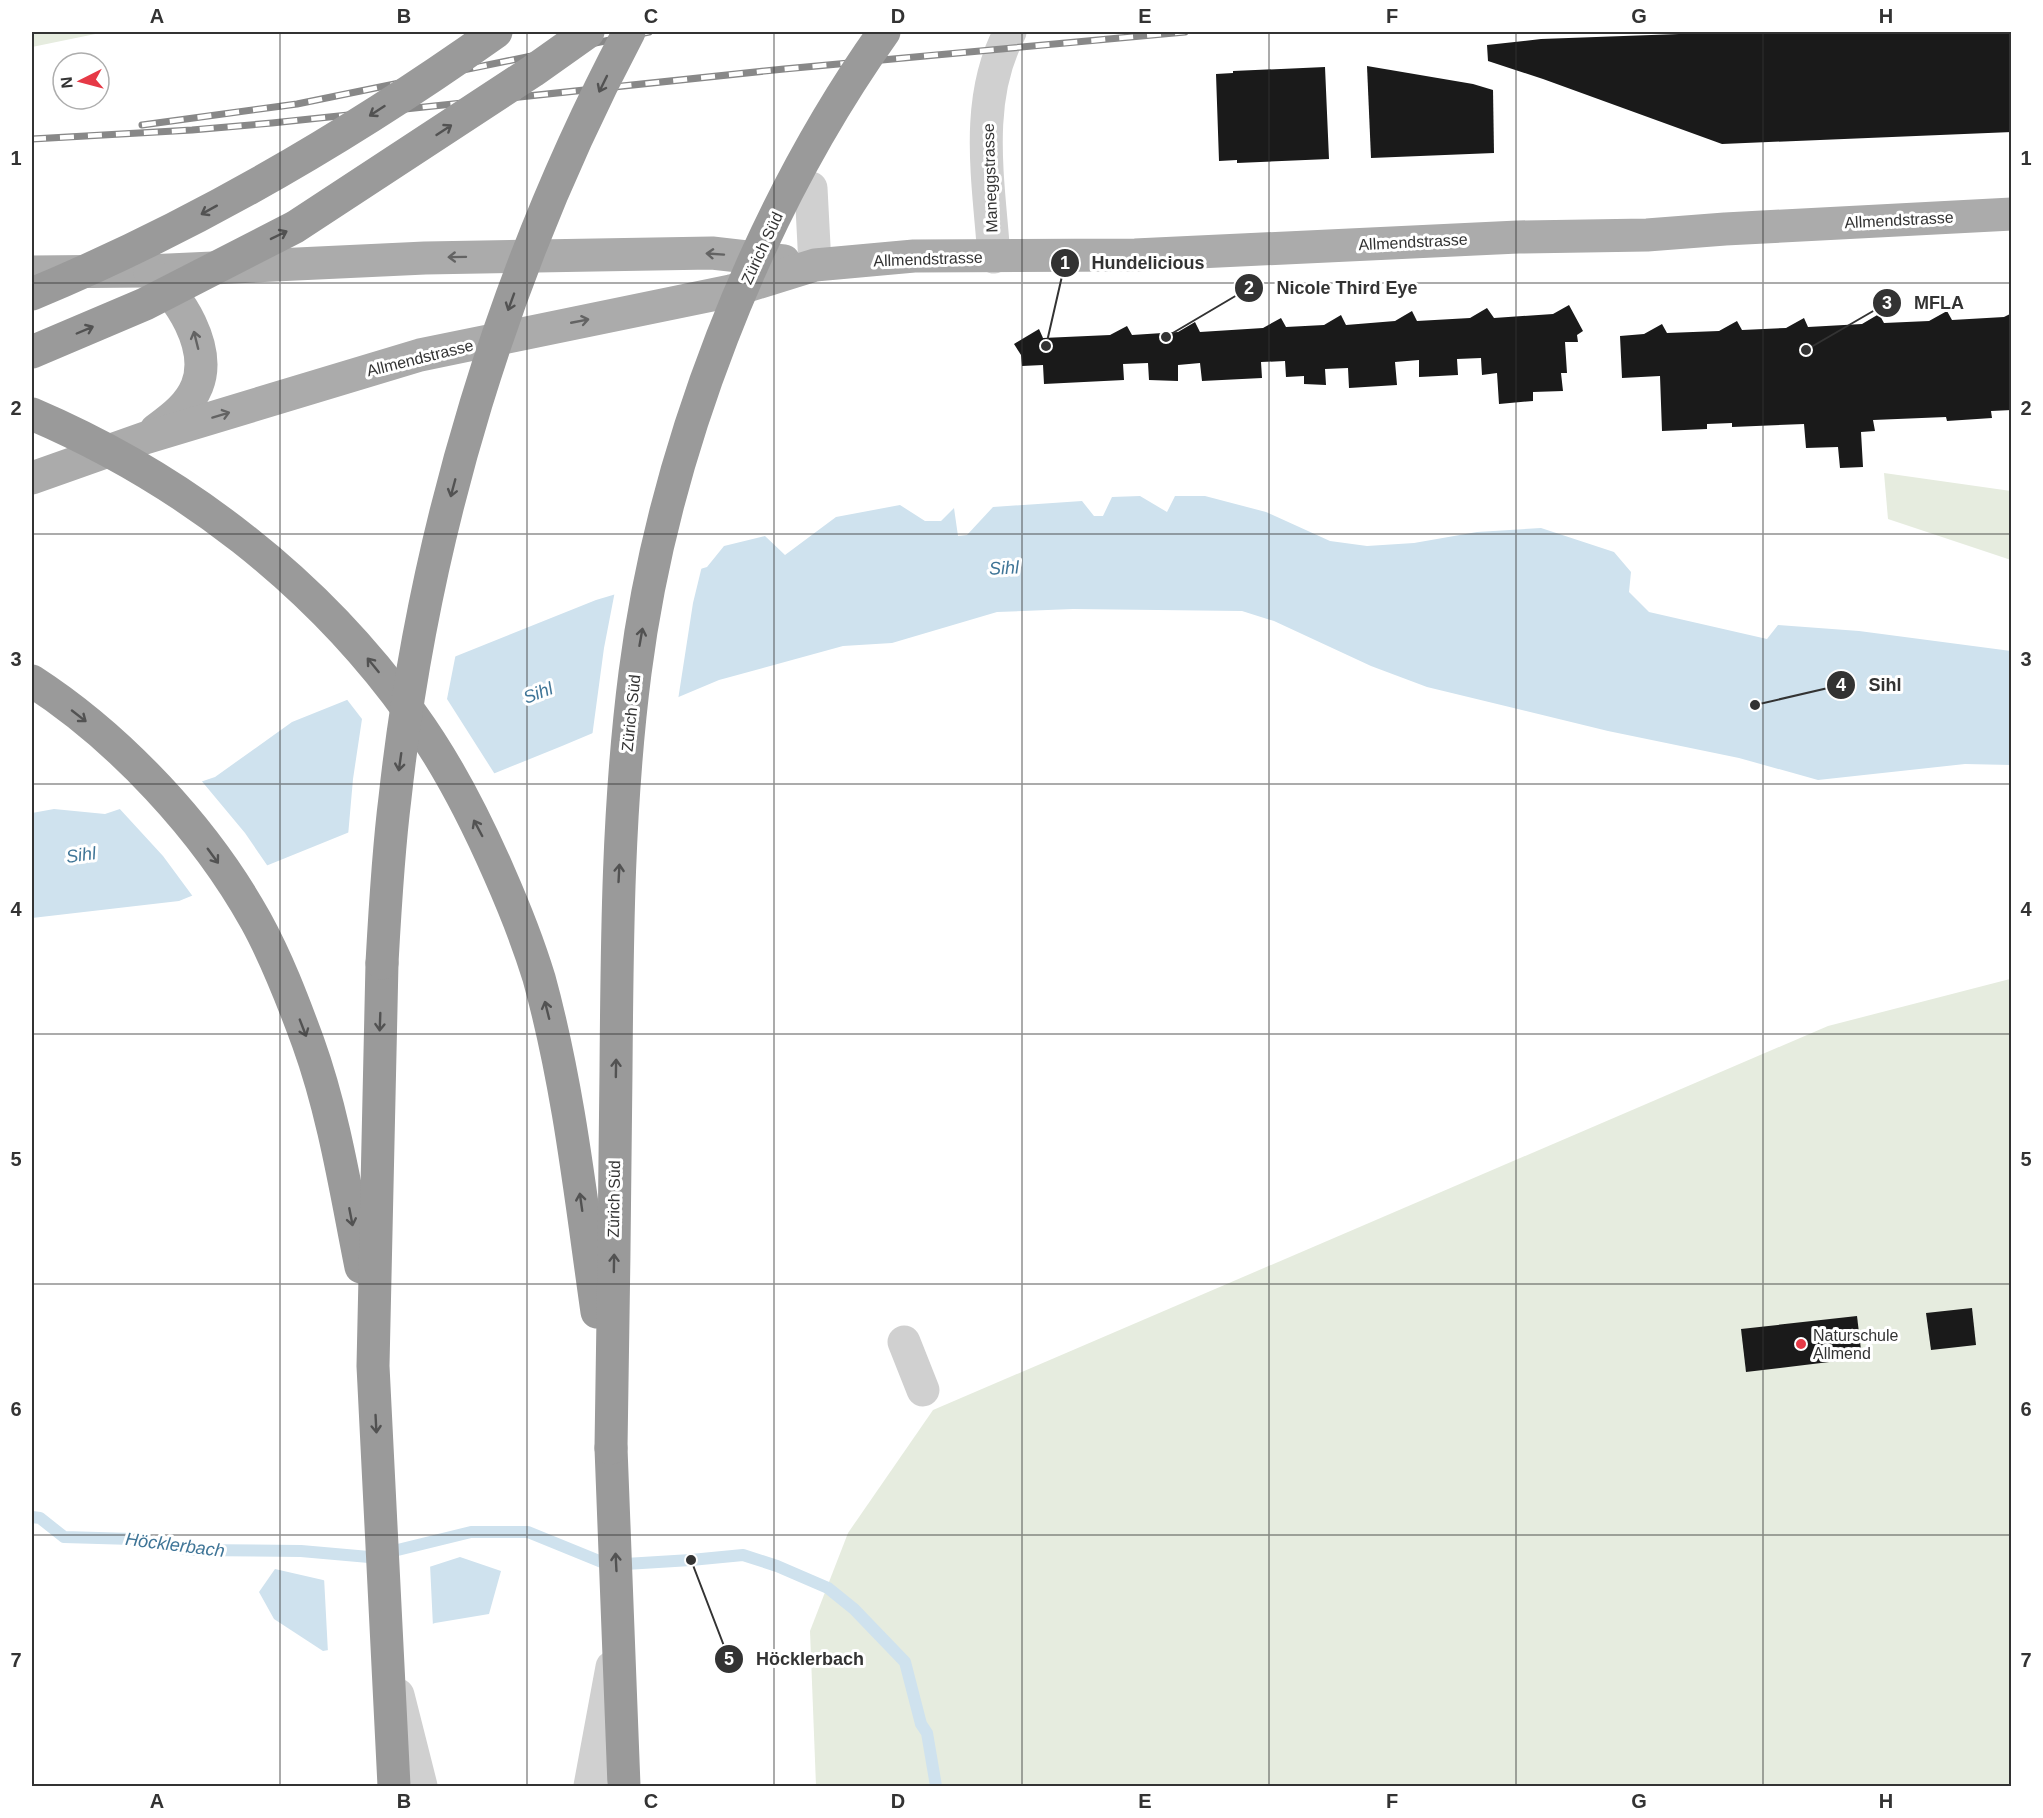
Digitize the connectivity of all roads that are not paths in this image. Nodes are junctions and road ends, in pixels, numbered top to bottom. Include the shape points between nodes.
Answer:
1 (496, 32) edge
2 (588, 32) edge
3 (629, 32) edge
4 (884, 32) edge
5 (1010, 32) edge
6 (810, 188) dead end
7 (2012, 214) edge
8 (994, 257) junction
9 (815, 265) junction
10 (147, 271) junction
11 (32, 272) edge
12 (32, 294) edge
13 (32, 352) edge
14 (32, 414) edge
15 (145, 438) junction
16 (32, 478) edge
17 (32, 681) edge
18 (904, 1342) dead end
19 (373, 1366) junction
20 (922, 1390) dead end
21 (611, 1448) junction
22 (384, 1610) junction
23 (619, 1621) junction
24 (394, 1786) edge
25 (422, 1786) edge
26 (590, 1786) edge
27 (624, 1786) edge

1 -> 12 highway, bridge via 285,168 174,229
13 -> 2 highway, bridge via 145,304 295,227
3 -> 19 highway, bridge via 553,191 496,343 453,489 422,626 408,702 386,884
21 -> 4 highway, Zürich Süd, bridge via 618,887 635,670 655,563 681,458 716,354 758,254 806,156
5 - 8 street, Maneggstrasse via 993,75 987,119
6 - 9 street
7 - 8 main road, Allmendstrasse via 1647,235
8 - 9 main road, Allmendstrasse via 914,256
9 -> 10 main road, Allmendstrasse via 712,253 425,258
15 -> 9 main road, Allmendstrasse via 420,355 731,291
10 - 11 main road, Allmendstrasse
15 -> 10 main road via 180,413 197,386 200,366 198,342 191,324 175,296
21 -> 14 highway, bridge via 602,1348 569,1118 550,1022 528,944 506,887 444,765 413,716 366,657 286,575 169,485
15 - 16 main road, Allmendstrasse
17 -> 19 highway via 102,734 159,790 232,884 272,954 308,1043 326,1105 361,1267
18 - 20 street
19 -> 22 highway
23 -> 21 highway
22 - 24 highway
22 - 25 street via 399,1702
23 - 26 street
23 - 27 highway

